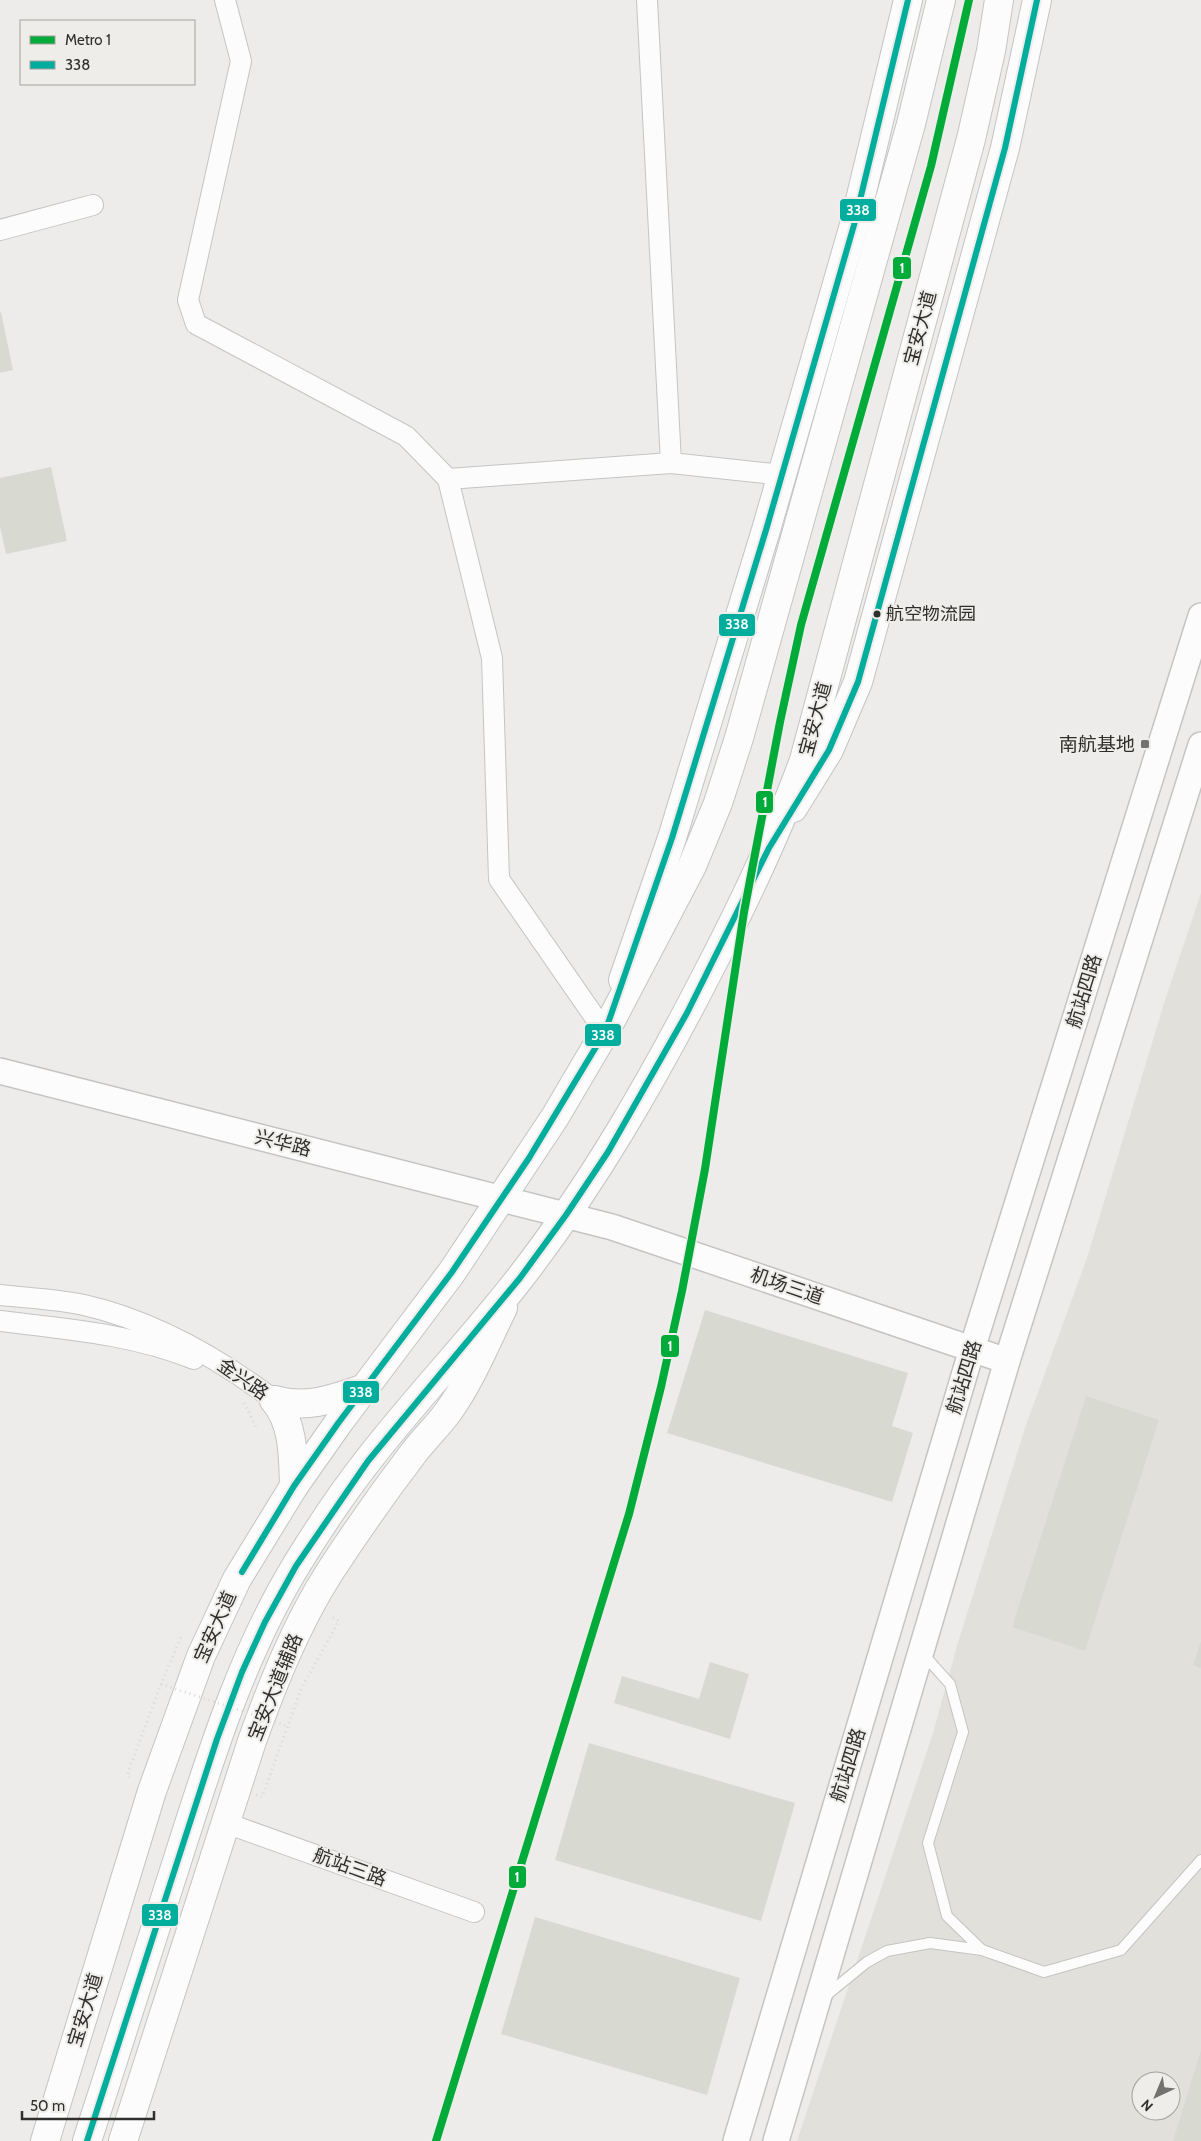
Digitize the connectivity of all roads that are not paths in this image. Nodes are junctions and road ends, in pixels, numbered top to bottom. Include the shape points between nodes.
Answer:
1 (225, 0) edge
2 (647, 0) edge
3 (908, 0) edge
4 (941, 0) edge
5 (999, 0) edge
6 (1037, 0) edge
7 (93, 205) dead end
8 (0, 230) edge
9 (671, 463) junction
10 (782, 475) junction
11 (448, 478) junction
12 (1201, 616) edge
13 (1201, 745) edge
14 (769, 848) junction
15 (605, 1032) junction
16 (0, 1071) edge
17 (501, 1198) junction
18 (566, 1215) junction
19 (520, 1278) junction
20 (0, 1295) edge
21 (0, 1321) edge
22 (972, 1350) junction
23 (1007, 1362) junction
24 (365, 1388) junction
25 (274, 1400) junction
26 (294, 1486) junction
27 (921, 1652) junction
28 (226, 1823) junction
29 (1201, 1860) edge
30 (474, 1912) dead end
31 (982, 1950) junction
32 (817, 2003) junction
33 (45, 2141) edge
34 (87, 2141) edge
35 (123, 2141) edge
36 (736, 2141) edge
37 (776, 2141) edge

1 - 11 street via 241,61 188,300 196,324 406,436
2 - 9 street
3 - 10 main road via 854,225
4 - 15 main road, 宝安大道 via 908,134 736,748 692,866
5 - 14 main road, 宝安大道 via 971,139 804,760
6 - 14 main road via 1005,148 858,682 829,750
7 - 8 street
9 - 10 street
9 - 11 street
10 - 15 main road via 672,838
11 - 15 street via 492,658 499,879
12 - 22 street, 航站四路
13 - 23 street, 航站四路
14 - 18 main road, 宝安大道 via 687,1014 608,1152
15 - 17 main road, 宝安大道 via 555,1117
16 - 17 street, 兴华路
17 - 18 street, 兴华路
17 - 24 main road, 宝安大道 via 452,1272
18 - 19 main road, 宝安大道
18 - 22 street, 机场三道 via 612,1227
19 - 28 main road, 宝安大道辅路 via 448,1412 379,1500 307,1612 268,1696
19 - 34 main road, 宝安大道 via 368,1461 300,1559 265,1622 217,1739
20 - 25 street, 金兴路 via 82,1305 141,1323 224,1364
21 - 25 street, 金兴路 via 113,1336 147,1344 213,1367
22 - 23 street, 机场三道
22 - 36 street, 航站四路
23 - 27 street, 航站四路
24 - 25 main road via 324,1402 290,1405
24 - 26 main road, 宝安大道
25 - 26 main road via 283,1410 293,1446
26 - 33 main road, 宝安大道 via 237,1579 201,1656 152,1790
27 - 31 lane via 950,1684 963,1732 928,1843 947,1916
27 - 32 street, 航站四路
28 - 30 street, 航站三路
28 - 35 main road, 宝安大道辅路
29 - 31 lane via 1121,1950 1044,1972
31 - 32 lane via 930,1943 887,1951 867,1962
32 - 37 street, 航站四路

